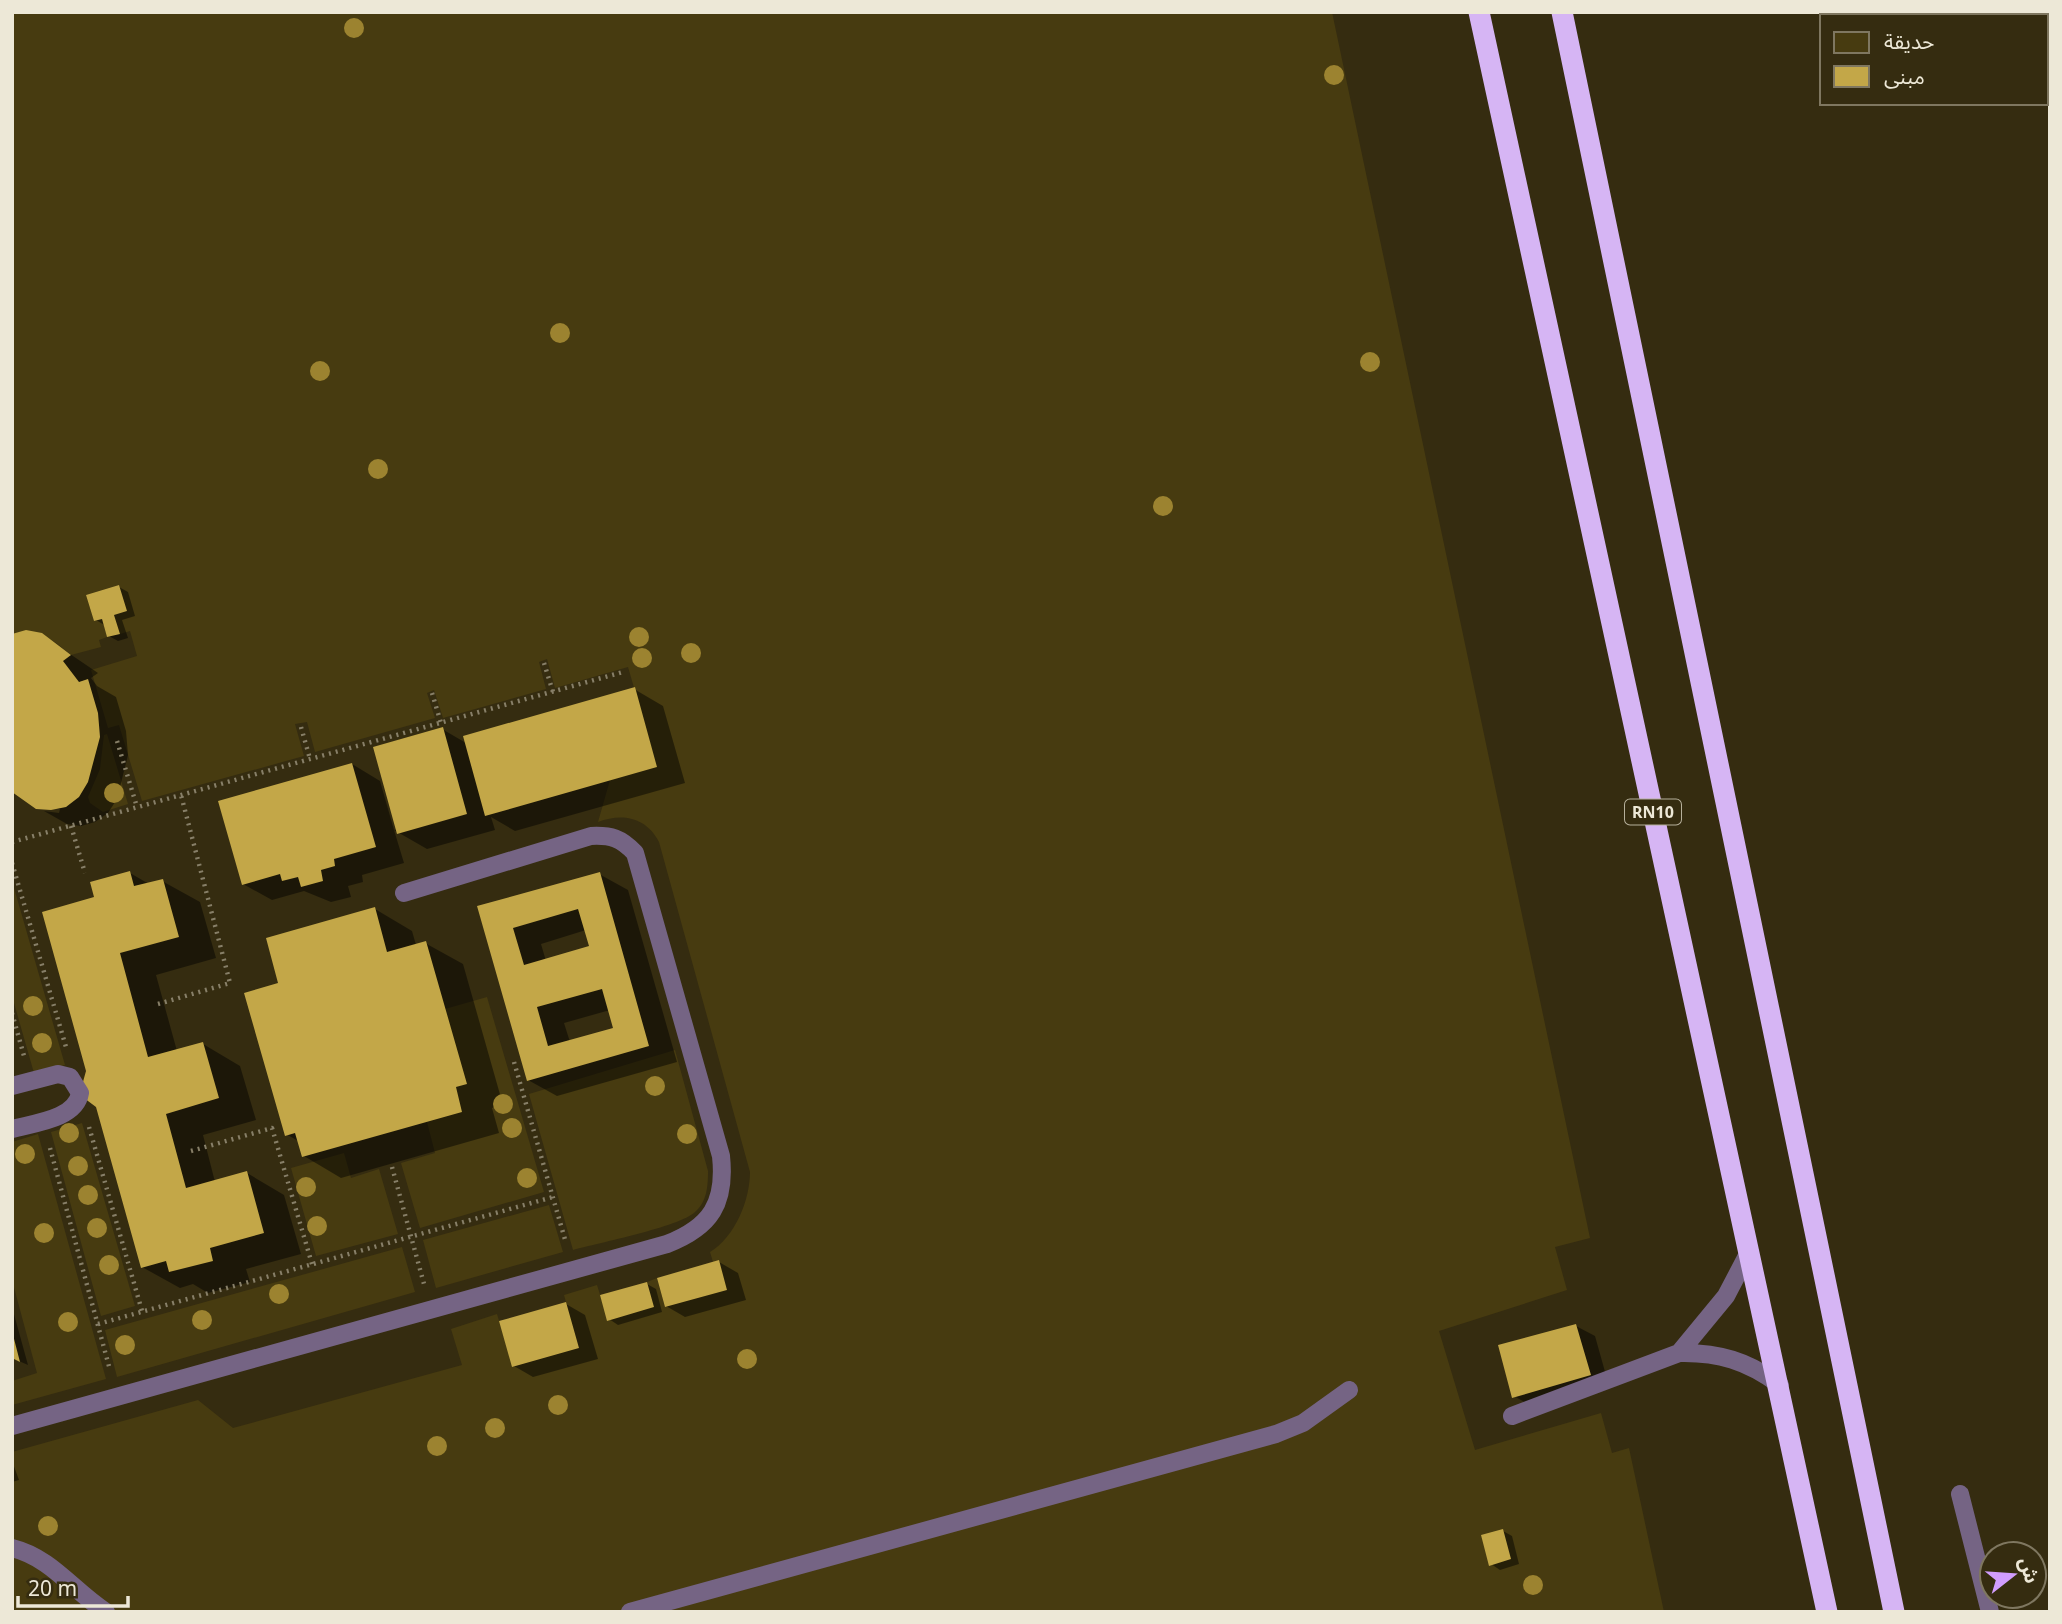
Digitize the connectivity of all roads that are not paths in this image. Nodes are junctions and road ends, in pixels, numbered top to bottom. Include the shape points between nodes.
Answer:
1 (1479, 12) edge
2 (1562, 12) edge
3 (404, 893) dead end
4 (12, 1086) edge
5 (12, 1129) edge
6 (1749, 1252) junction
7 (1679, 1353) junction
8 (1780, 1385) junction
9 (1349, 1390) dead end
10 (1512, 1416) dead end
11 (12, 1426) edge
12 (1960, 1494) dead end
13 (12, 1548) edge
14 (106, 1612) edge
15 (630, 1612) edge
16 (1827, 1612) edge
17 (1894, 1612) edge
18 (1990, 1612) edge

1 - 6 highway, RN10
2 - 17 highway
3 - 11 lane via 591,836 608,835 635,853 721,1156 718,1201 706,1221 689,1236 574,1270
4 - 5 lane via 58,1074 70,1077 79,1089 71,1110
6 - 7 lane via 1726,1296
6 - 8 highway, RN10
7 - 8 lane via 1743,1362
7 - 10 lane
8 - 16 highway, RN10
9 - 15 lane via 1311,1418 1276,1434
12 - 18 lane
13 - 14 lane via 29,1552 53,1568

